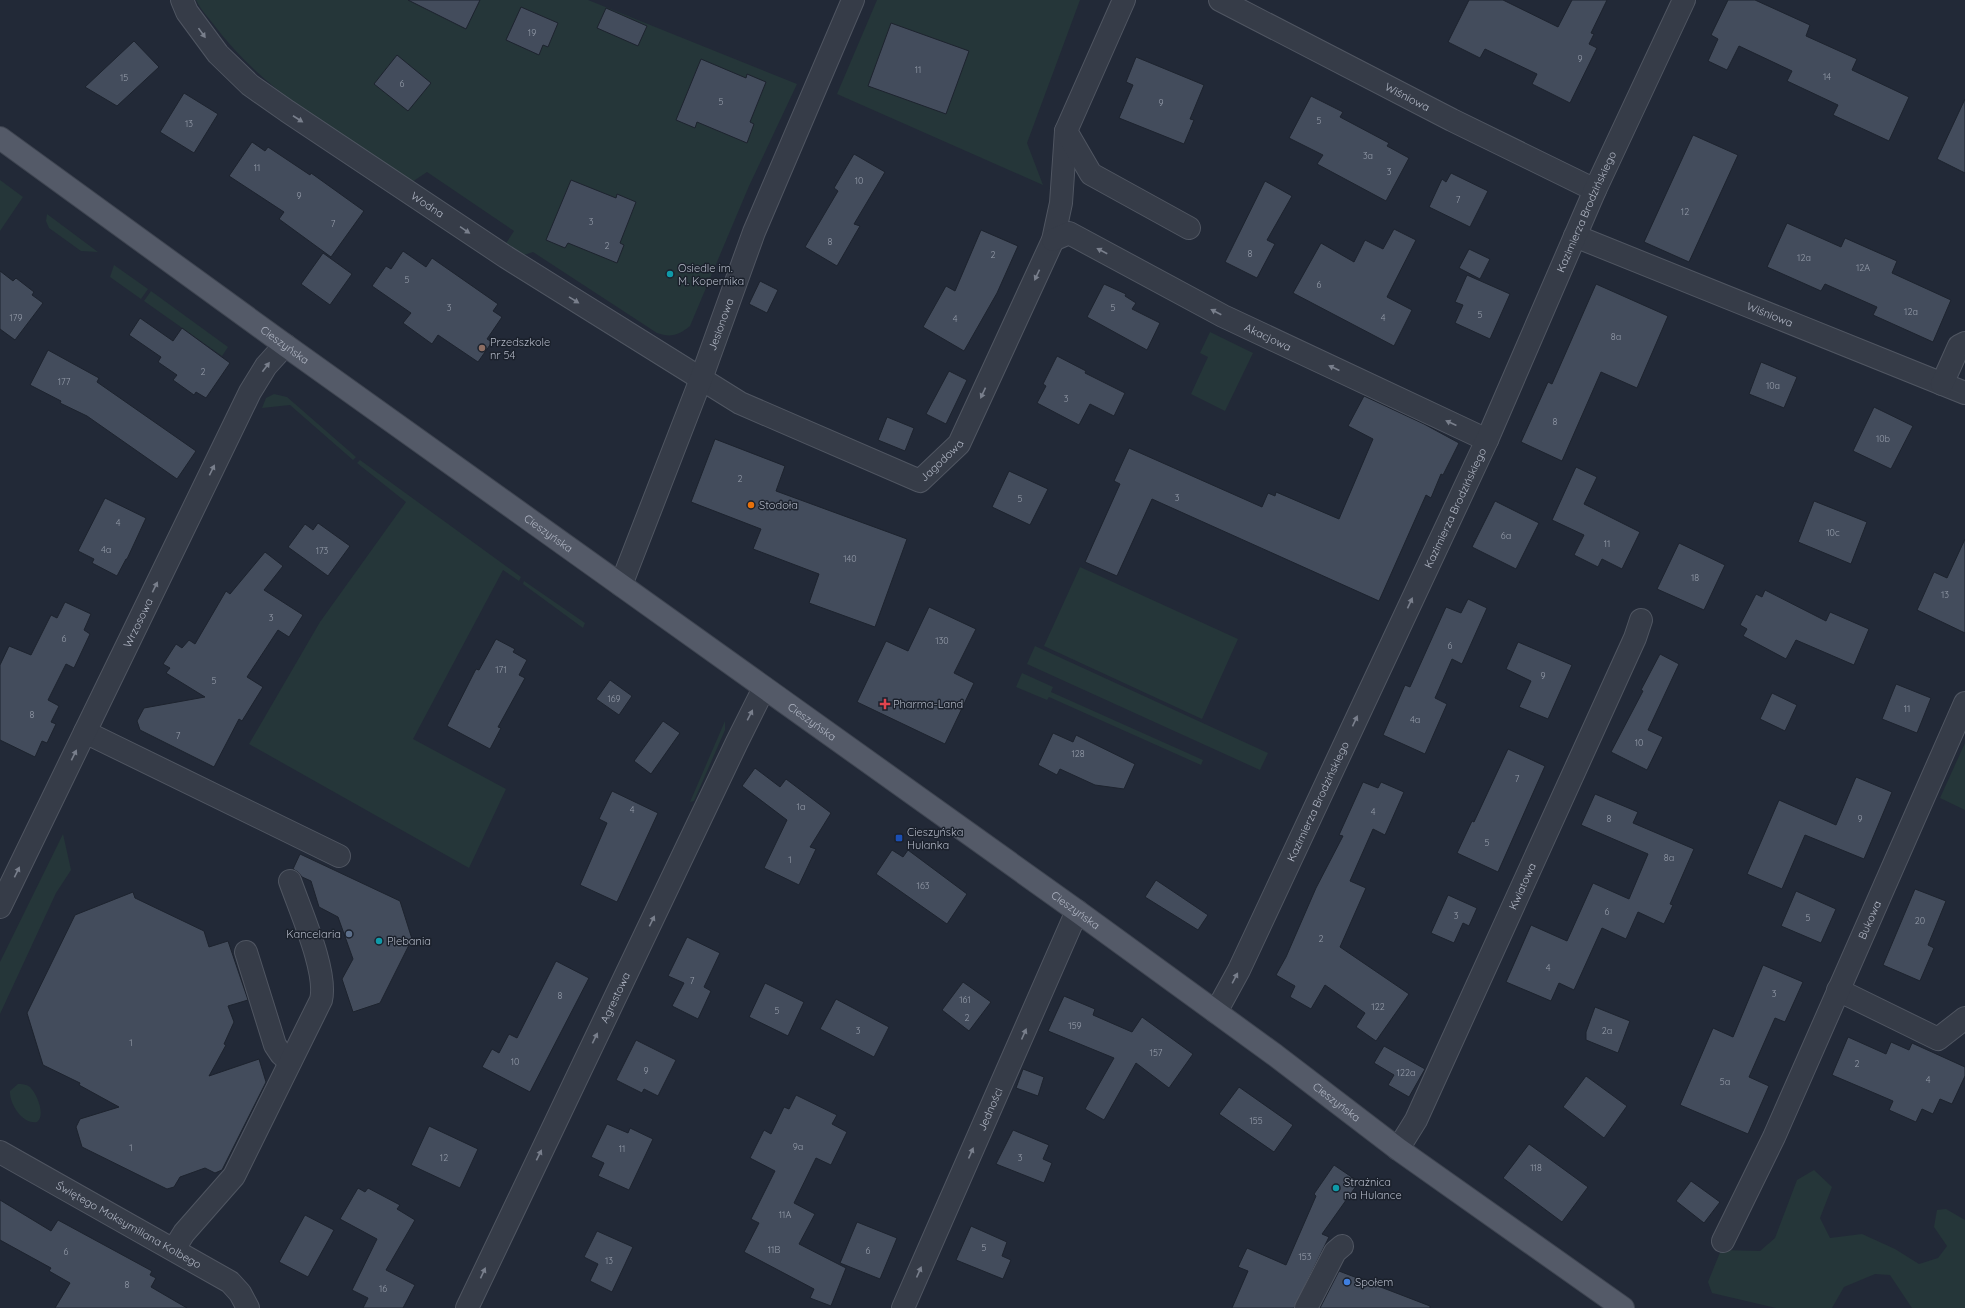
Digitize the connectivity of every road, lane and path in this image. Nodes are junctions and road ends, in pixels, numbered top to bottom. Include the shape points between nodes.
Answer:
1 (182, 0) edge
2 (853, 0) edge
3 (1124, 0) edge
4 (1220, 0) edge
5 (1684, 0) edge
6 (1066, 131) junction
7 (0, 138) edge
8 (1595, 190) junction
9 (1189, 228) dead end
10 (1575, 236) junction
11 (1053, 240) junction
12 (1965, 343) edge
13 (285, 345) junction
14 (701, 379) junction
15 (1942, 384) junction
16 (1965, 393) edge
17 (1487, 440) junction
18 (621, 585) junction
19 (1641, 620) dead end
20 (764, 688) junction
21 (1965, 704) edge
22 (85, 732) junction
23 (339, 856) dead end
24 (290, 881) dead end
25 (0, 907) edge
26 (1077, 911) junction
27 (246, 952) dead end
28 (1838, 990) junction
29 (1216, 1012) junction
30 (1965, 1018) edge
31 (290, 1062) junction
32 (1398, 1149) junction
33 (0, 1152) edge
34 (1723, 1241) dead end
35 (1342, 1246) dead end
36 (174, 1249) junction
37 (248, 1308) edge
38 (466, 1308) edge
39 (903, 1308) edge
40 (1306, 1308) edge
41 (1623, 1308) edge

1 -> 14 street, Wodna via 187,12 218,54 250,85 506,256
2 - 14 street, Jesionowa via 754,232
3 - 6 street, Jagodowa
4 - 8 street, Wiśniowa via 1452,120
5 - 8 street, Kazimierza Brodzińskiego
6 - 9 street via 1091,174
6 - 11 street, Jagodowa via 1061,203
7 - 13 main road, Cieszyńska
8 - 10 street, Kazimierza Brodzińskiego
10 - 15 street, Wiśniowa
10 - 17 street, Kazimierza Brodzińskiego
11 -> 14 street, Jagodowa via 959,444 920,482 740,402
17 -> 11 street, Akacjowa via 1223,316 1069,233
12 - 15 street via 1959,346
13 - 18 main road, Cieszyńska
22 -> 13 street, Wrzosowa via 250,392 266,366
14 - 18 street, Jesionowa
15 - 16 street, Wiśniowa
29 -> 17 street, Kazimierza Brodzińskiego via 1239,970
18 - 20 main road, Cieszyńska
19 - 32 street, Kwiatowa via 1419,1113
20 - 26 main road, Cieszyńska
38 -> 20 street, Agrestowa
21 - 28 street, Bukowa
22 - 23 street
25 -> 22 street, Wrzosowa
24 - 31 street via 315,952 323,992
26 - 29 main road, Cieszyńska
39 -> 26 street, Jedności
27 - 31 street via 275,1045
28 - 30 street via 1938,1039
28 - 34 street, Bukowa via 1774,1137
29 - 32 main road, Cieszyńska
31 - 36 street via 234,1176 184,1233
32 - 41 main road, Cieszyńska
33 - 36 street, Świętego Maksymiliana Kolbego
35 - 40 street via 1335,1252
36 - 37 street, Świętego Maksymiliana Kolbego via 230,1282

